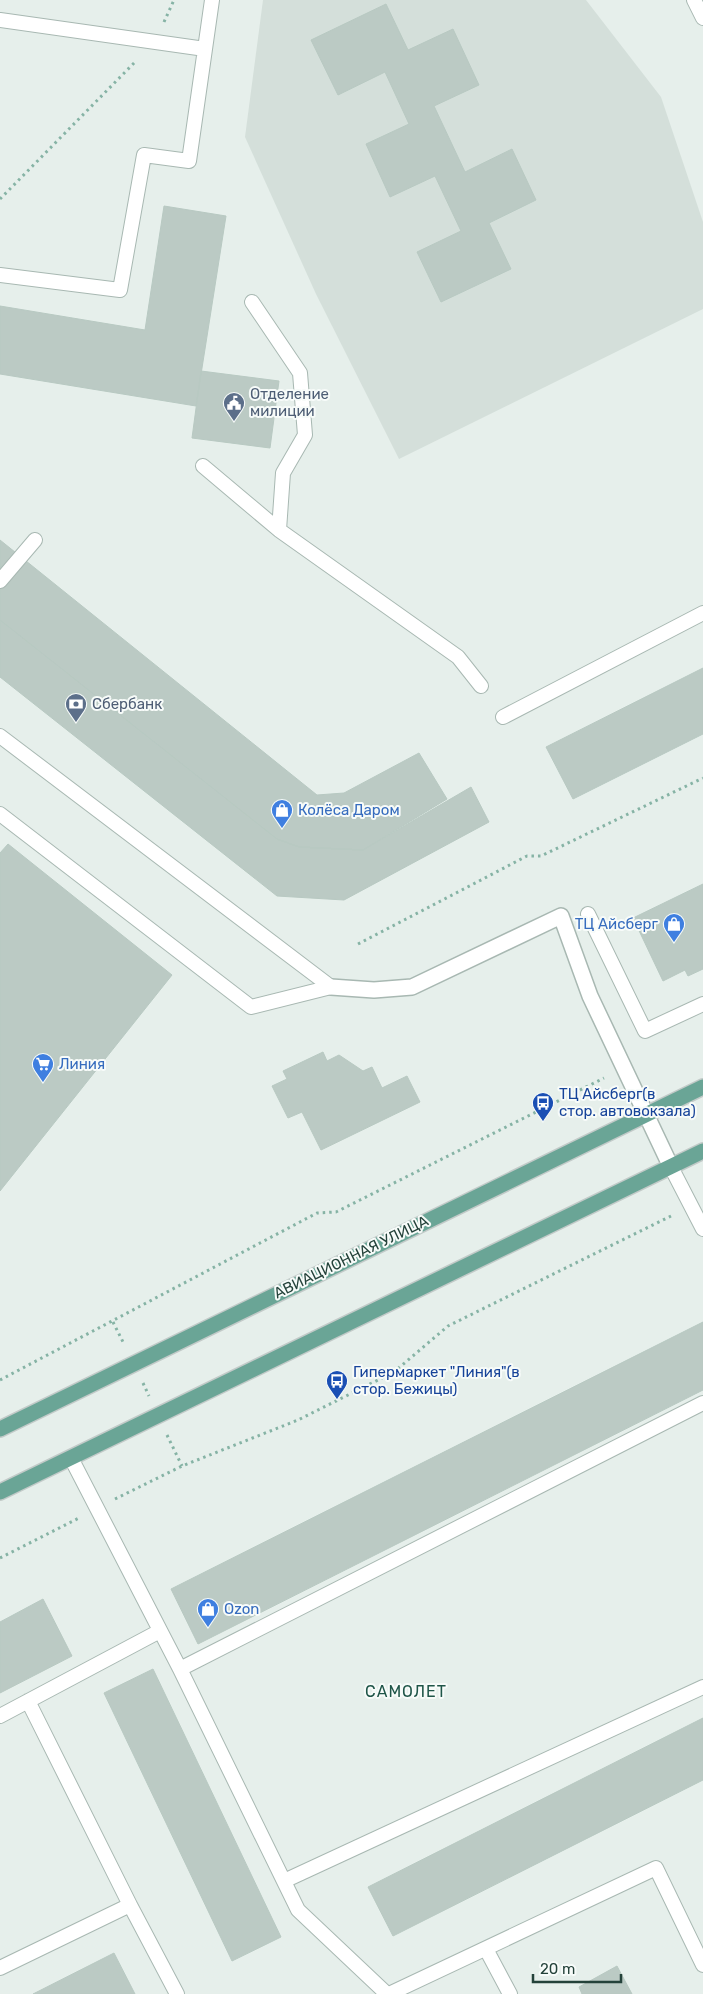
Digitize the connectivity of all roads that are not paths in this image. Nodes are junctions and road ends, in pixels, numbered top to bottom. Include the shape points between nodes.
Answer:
1 (212, 0) edge
2 (694, 0) edge
3 (703, 18) edge
4 (0, 20) edge
5 (205, 49) junction
6 (0, 274) edge
7 (252, 302) dead end
8 (204, 466) dead end
9 (279, 530) junction
10 (36, 540) dead end
11 (0, 582) edge
12 (703, 613) edge
13 (481, 686) dead end
14 (503, 717) dead end
15 (0, 736) edge
16 (0, 814) edge
17 (588, 914) dead end
18 (331, 986) junction
19 (703, 1004) edge
20 (703, 1087) edge
21 (646, 1114) junction
22 (703, 1151) edge
23 (671, 1167) junction
24 (703, 1229) edge
25 (703, 1402) edge
26 (0, 1429) edge
27 (71, 1458) junction
28 (0, 1492) edge
29 (158, 1632) junction
30 (180, 1669) junction
31 (703, 1687) edge
32 (28, 1701) junction
33 (0, 1716) edge
34 (284, 1881) junction
35 (130, 1905) junction
36 (486, 1949) junction
37 (703, 1965) edge
38 (0, 1968) edge
39 (177, 1994) edge
40 (388, 1994) edge
41 (510, 1994) edge

1 - 5 lane
2 - 3 lane
4 - 5 lane
5 - 6 lane via 189,161 144,156 120,290
7 - 9 lane via 300,373 305,435 283,473
8 - 9 lane
9 - 13 lane via 458,656
10 - 11 lane
12 - 14 lane
15 - 18 lane
16 - 18 lane via 250,1008
17 - 19 lane via 644,1031
18 - 21 street via 374,990 412,987 561,916 590,996
20 - 21 main road, АВИАЦИОННАЯ УЛИЦА
21 - 23 street
21 - 26 main road, АВИАЦИОННАЯ УЛИЦА
22 - 23 main road
23 - 24 lane
23 - 27 main road
25 - 30 lane
27 - 28 main road
27 - 29 lane
29 - 30 lane
29 - 32 lane
30 - 34 lane
31 - 34 lane
32 - 33 lane
32 - 35 lane
34 - 40 lane via 298,1910
35 - 38 lane
35 - 39 lane
36 - 37 lane via 656,1868
36 - 40 lane
36 - 41 lane

